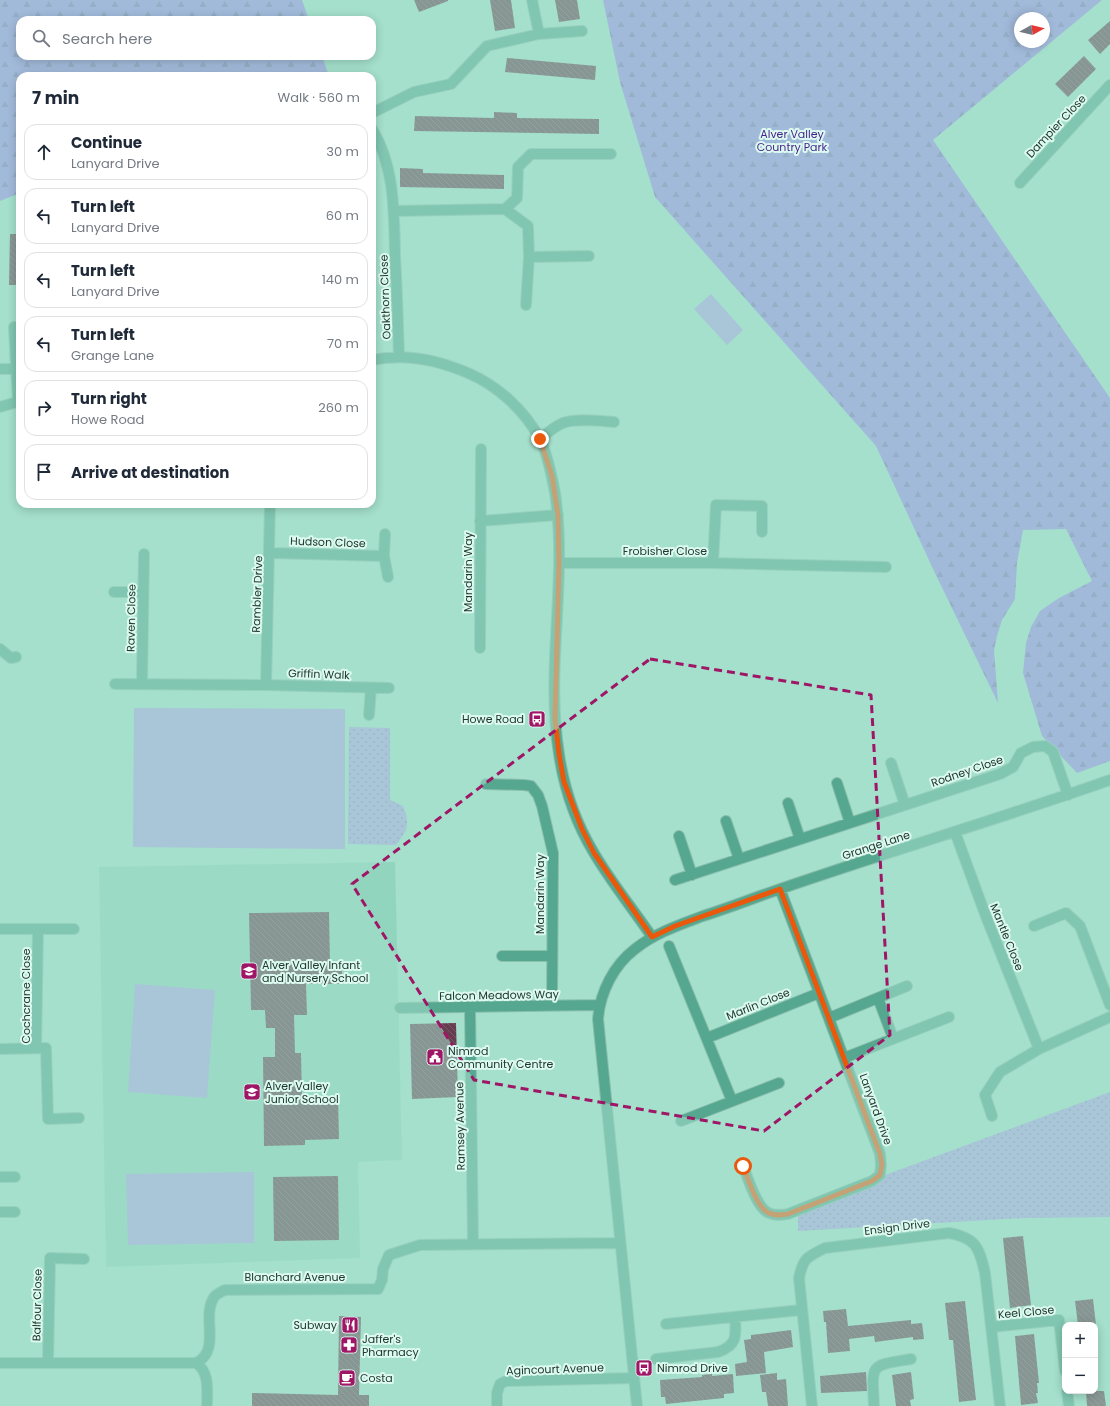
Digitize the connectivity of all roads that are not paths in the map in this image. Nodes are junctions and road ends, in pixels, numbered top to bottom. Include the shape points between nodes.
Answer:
1 (532, 0) edge
2 (582, 30) dead end
3 (539, 34) junction
4 (1110, 85) edge
5 (377, 111) edge
6 (376, 141) edge
7 (611, 154) dead end
8 (1020, 183) dead end
9 (505, 209) junction
10 (394, 211) junction
11 (589, 256) dead end
12 (529, 257) junction
13 (526, 305) dead end
14 (16, 327) edge
15 (399, 357) junction
16 (376, 360) edge
17 (0, 369) edge
18 (16, 369) joint
19 (16, 402) edge
20 (0, 407) edge
21 (614, 422) dead end
22 (540, 439) junction
23 (482, 449) dead end
24 (270, 508) edge
25 (558, 515) junction
26 (480, 521) junction
27 (762, 532) dead end
28 (385, 534) dead end
29 (270, 553) junction
30 (144, 554) dead end
31 (384, 556) junction
32 (559, 563) junction
33 (713, 563) junction
34 (886, 567) dead end
35 (388, 577) dead end
36 (114, 592) dead end
37 (143, 592) junction
38 (480, 648) dead end
39 (0, 649) edge
40 (16, 657) dead end
41 (142, 683) junction
42 (115, 684) dead end
43 (266, 685) junction
44 (371, 688) junction
45 (389, 688) dead end
46 (370, 715) dead end
47 (891, 763) dead end
48 (1110, 780) edge
49 (837, 783) dead end
50 (486, 784) dead end
51 (1068, 795) junction
52 (788, 803) dead end
53 (905, 805) junction
54 (726, 821) dead end
55 (850, 823) junction
56 (955, 832) junction
57 (679, 836) dead end
58 (800, 839) junction
59 (739, 859) junction
60 (692, 875) junction
61 (675, 880) dead end
62 (780, 889) junction
63 (1034, 926) dead end
64 (0, 929) edge
65 (38, 929) junction
66 (74, 929) dead end
67 (652, 937) junction
68 (669, 946) dead end
69 (502, 956) dead end
70 (552, 956) junction
71 (907, 986) dead end
72 (819, 993) junction
73 (878, 998) junction
74 (1110, 1005) edge
75 (552, 1006) junction
76 (599, 1006) junction
77 (470, 1007) junction
78 (400, 1008) dead end
79 (949, 1017) dead end
80 (1110, 1017) edge
81 (829, 1018) junction
82 (707, 1038) junction
83 (893, 1038) junction
84 (36, 1048) junction
85 (0, 1049) edge
86 (1039, 1049) junction
87 (844, 1058) junction
88 (779, 1083) dead end
89 (732, 1101) junction
90 (992, 1116) dead end
91 (80, 1118) dead end
92 (681, 1121) dead end
93 (743, 1166) dead end
94 (0, 1177) edge
95 (15, 1177) dead end
96 (0, 1212) edge
97 (15, 1212) dead end
98 (620, 1243) junction
99 (473, 1244) junction
100 (84, 1259) dead end
101 (801, 1310) junction
102 (735, 1317) junction
103 (666, 1324) dead end
104 (992, 1327) junction
105 (1064, 1358) edge
106 (656, 1359) dead end
107 (912, 1359) dead end
108 (0, 1363) edge
109 (48, 1363) junction
110 (196, 1363) junction
111 (634, 1378) junction
112 (1067, 1394) edge
113 (207, 1406) edge
114 (497, 1406) edge
115 (637, 1406) edge
116 (812, 1406) edge
117 (874, 1406) edge
118 (1000, 1406) edge
119 (1069, 1406) edge

1 - 3 street
2 - 3 street
3 - 5 street via 487,46 452,84 414,92
4 - 8 street, Dampier Close
6 - 10 street, Oakthorn Close via 387,163
7 - 9 street via 531,154 518,167 518,198
9 - 10 street
9 - 12 street via 528,226
10 - 15 street, Oakthorn Close
11 - 12 street
12 - 13 street
14 - 18 street
15 - 16 street
15 - 22 street via 431,360 480,378 505,395 524,415
17 - 18 street
19 - 20 street
21 - 22 street via 564,422
22 - 25 street via 552,476
23 - 26 street, Mandarin Way
24 - 29 street, Rambler Drive
25 - 26 street, Mandarin Way
25 - 32 street
26 - 38 street, Mandarin Way
27 - 33 street, Frobisher Close via 762,506 716,505
28 - 31 street
29 - 31 street, Hudson Close
29 - 43 street, Rambler Drive
30 - 37 street, Raven Close
31 - 35 street
32 - 33 street, Frobisher Close
32 - 67 street via 555,719 564,782 594,853
33 - 34 street
36 - 37 street
37 - 41 street, Raven Close
39 - 40 street via 11,658
41 - 42 street
41 - 43 street
43 - 44 street, Griffin Walk
44 - 45 street, Griffin Walk
44 - 46 street
47 - 53 street
48 - 51 street, Grange Lane
49 - 55 street
50 - 70 street, Mandarin Way via 531,786 538,795 553,853
51 - 53 street, Rodney Close via 1053,752 1045,746 1033,747 1021,753 1013,767 1000,774
51 - 56 street, Grange Lane
52 - 58 street
53 - 55 street, Rodney Close
54 - 59 street
55 - 58 street, Rodney Close
56 - 62 street, Grange Lane
56 - 86 street, Mantle Close
57 - 60 street
58 - 59 street, Rodney Close
59 - 60 street, Rodney Close
60 - 61 street, Rodney Close
62 - 67 street, Grange Lane via 675,926
62 - 72 street, Lanyard Drive
63 - 74 street via 1066,913 1080,926
64 - 65 street
65 - 66 street
65 - 84 street, Cochcrane Close
67 - 76 street via 634,949 621,963 610,980
68 - 82 street
69 - 70 street
70 - 75 street, Mandarin Way
71 - 73 street
72 - 81 street, Lanyard Drive
72 - 82 street, Marlin Close
73 - 81 street
73 - 83 street
75 - 76 street, Falcon Meadows Way
75 - 77 street, Falcon Meadows Way
76 - 98 street via 598,1019
77 - 78 street, Falcon Meadows Way
77 - 99 street, Ramsey Avenue
79 - 83 street
80 - 86 street
81 - 87 street, Lanyard Drive
82 - 89 street
83 - 87 street
84 - 85 street
84 - 91 street, Cochcrane Close via 46,1048 48,1119
86 - 90 street via 1000,1072 985,1095
87 - 93 street, Lanyard Drive via 880,1154 880,1175 862,1186 777,1216 767,1213 760,1206
88 - 89 street
89 - 92 street
94 - 95 street
96 - 97 street
98 - 99 street, Blanchard Avenue
98 - 111 street
99 - 110 street, Blanchard Avenue via 420,1245 389,1255 378,1289 232,1290 218,1294 210,1308 209,1348 204,1358
100 - 109 street, Balfour Close via 50,1258
101 - 102 street
101 - 104 street, Ensign Drive via 799,1278 802,1265 810,1256 825,1248 949,1233 963,1236 974,1243 981,1255
101 - 116 street, Ensign Drive
102 - 103 street
102 - 106 street via 736,1336 727,1349
104 - 105 street, Keel Close via 1060,1320
104 - 118 street, Ensign Drive
107 - 117 street via 877,1367 873,1376
108 - 109 street
109 - 110 street
110 - 113 street via 206,1376
111 - 114 street, Agincourt Avenue via 506,1382 500,1384
111 - 115 street
112 - 119 street

